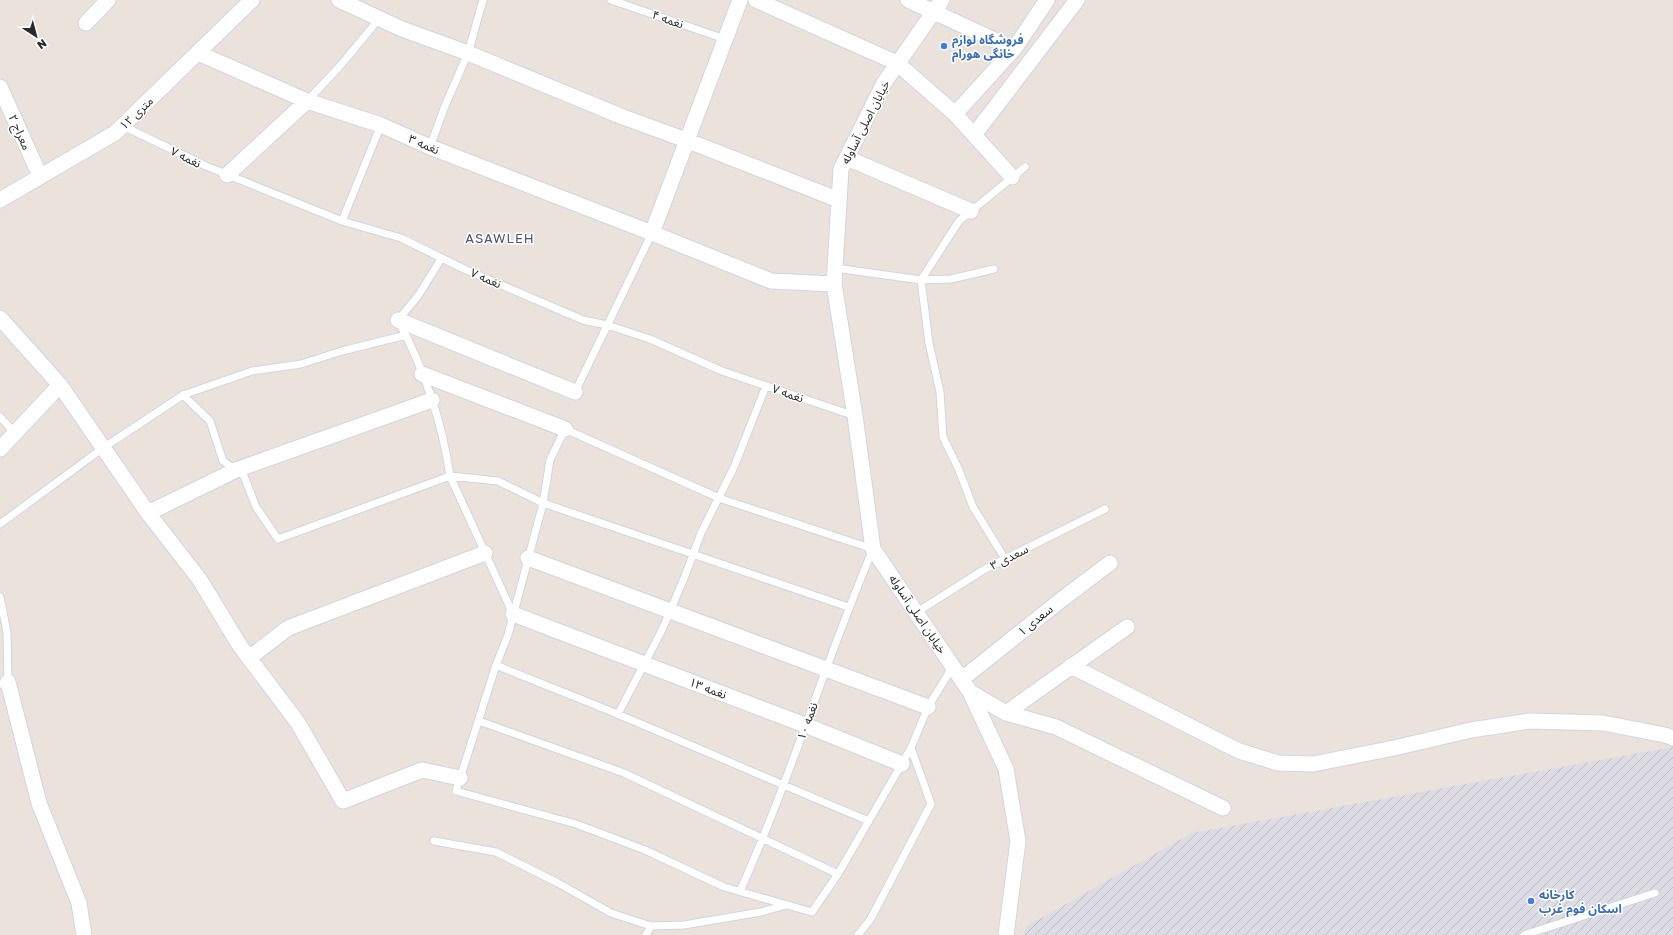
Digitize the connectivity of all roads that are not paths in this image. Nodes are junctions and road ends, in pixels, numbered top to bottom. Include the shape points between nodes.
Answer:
1 (108, 0) edge
2 (252, 0) edge
3 (339, 0) edge
4 (484, 0) edge
5 (611, 0) edge
6 (740, 0) edge
7 (756, 0) edge
8 (908, 0) edge
9 (942, 0) edge
10 (1047, 0) edge
11 (1077, 0) edge
12 (932, 12) junction
13 (379, 19) junction
14 (86, 23) dead end
15 (725, 39) junction
16 (1014, 49) junction
17 (198, 53) junction
18 (468, 53) junction
19 (898, 63) junction
20 (0, 87) edge
21 (307, 101) junction
22 (955, 114) junction
23 (382, 125) junction
24 (123, 126) junction
25 (974, 135) junction
26 (686, 140) junction
27 (430, 147) junction
28 (847, 158) junction
29 (1025, 167) dead end
30 (227, 175) junction
31 (40, 176) junction
32 (1012, 177) junction
33 (0, 200) edge
34 (839, 200) junction
35 (971, 211) junction
36 (342, 221) junction
37 (652, 233) junction
38 (441, 258) junction
39 (835, 268) junction
40 (994, 269) dead end
41 (921, 280) junction
42 (834, 284) junction
43 (0, 318) edge
44 (398, 320) junction
45 (607, 325) junction
46 (406, 335) junction
47 (422, 374) junction
48 (60, 385) junction
49 (766, 386) junction
50 (575, 392) joint
51 (182, 395) junction
52 (432, 400) junction
53 (855, 416) junction
54 (0, 417) edge
55 (565, 429) junction
56 (15, 433) junction
57 (103, 448) junction
58 (0, 449) edge
59 (236, 470) junction
60 (450, 476) junction
61 (719, 498) junction
62 (543, 503) junction
63 (1104, 509) dead end
64 (148, 513) junction
65 (0, 524) edge
66 (873, 549) junction
67 (486, 553) junction
68 (694, 554) junction
69 (528, 558) junction
70 (1005, 559) junction
71 (1110, 563) dead end
72 (0, 597) edge
73 (848, 607) junction
74 (1, 610) edge
75 (670, 612) junction
76 (917, 612) junction
77 (513, 614) junction
78 (1127, 627) dead end
79 (249, 658) junction
80 (644, 664) junction
81 (496, 665) junction
82 (954, 666) junction
83 (1072, 666) junction
84 (826, 669) junction
85 (4, 683) edge
86 (966, 686) junction
87 (928, 707) junction
88 (1006, 713) junction
89 (618, 714) junction
90 (479, 721) junction
91 (805, 725) junction
92 (1673, 738) edge
93 (911, 748) junction
94 (902, 764) junction
95 (460, 778) junction
96 (783, 786) junction
97 (1223, 808) dead end
98 (869, 821) junction
99 (434, 840) dead end
100 (763, 840) junction
101 (838, 874) junction
102 (740, 892) junction
103 (1655, 893) dead end
104 (786, 905) junction
105 (651, 926) junction
106 (84, 935) edge
107 (646, 935) edge
108 (858, 935) edge
109 (1006, 935) edge
110 (1524, 935) edge

1 - 14 street
2 - 17 street, ۱۲ متری
3 - 13 street
4 - 18 lane
5 - 15 lane, نغمه ۴
6 - 15 street
7 - 19 street
8 - 12 street
9 - 12 street, خیابان اصلی آساوله
10 - 16 street
11 - 25 street
12 - 16 street
12 - 19 street, خیابان اصلی آساوله
13 - 18 street
13 - 21 lane
15 - 26 street
16 - 22 street
17 - 21 street, نغمه ۳
17 - 24 street, ۱۲ متری
18 - 26 street
18 - 27 lane
19 - 22 street
19 - 28 street, خیابان اصلی آساوله via 884,83
20 - 31 street, معراج ۲
21 - 23 street, نغمه ۳
21 - 30 street
22 - 25 street
23 - 27 street, نغمه ۳
23 - 36 lane
24 - 30 lane, نغمه ۷
24 - 31 street, ۱۲ متری
25 - 32 street
26 - 34 street
26 - 37 street
27 - 37 street, نغمه ۳
28 - 34 street, خیابان اصلی آساوله via 841,169
28 - 35 street
29 - 32 lane
30 - 36 lane, نغمه ۷
31 - 33 street, ۱۲ متری
32 - 35 lane
34 - 39 street, خیابان اصلی آساوله
35 - 41 lane via 959,220
36 - 38 lane, نغمه ۷ via 400,238
37 - 42 street via 771,281
37 - 45 lane
38 - 44 lane via 418,296
38 - 45 lane, نغمه ۷ via 583,320
39 - 41 lane
39 - 42 street, خیابان اصلی آساوله
40 - 41 lane via 951,279
41 - 70 lane via 929,343 940,392 943,437 973,507
42 - 53 street, خیابان اصلی آساوله
43 - 48 street
44 - 46 lane
44 - 50 street
45 - 49 lane, نغمه ۷ via 650,339 722,371
45 - 50 lane
46 - 47 lane
46 - 51 lane via 342,350 301,364 252,371
47 - 52 lane
47 - 55 street
48 - 56 street
48 - 57 street
49 - 53 lane, نغمه ۷
49 - 61 lane
51 - 57 lane
51 - 59 lane via 210,421 223,462
52 - 59 street
52 - 60 lane via 446,448
53 - 66 street, خیابان اصلی آساوله
54 - 56 lane
55 - 61 lane
55 - 62 lane via 550,460
56 - 58 street
57 - 64 street
57 - 65 lane
59 - 60 lane via 244,476 256,507 278,539
59 - 64 street
60 - 62 lane via 498,481
60 - 67 lane
61 - 66 lane
61 - 68 lane via 701,533
62 - 68 lane
62 - 69 lane
63 - 70 lane, سعدی ۳
64 - 79 street via 200,580
66 - 73 lane, نغمه ۱۰
66 - 76 street, خیابان اصلی آساوله
67 - 77 lane
67 - 79 street via 288,628
68 - 73 lane
68 - 75 lane
69 - 75 street
69 - 77 lane
70 - 76 lane, سعدی ۳
71 - 86 street, سعدی ۱ via 1060,600
72 - 74 lane
73 - 84 lane, نغمه ۱۰
74 - 85 lane via 7,632
75 - 80 lane
75 - 84 street
76 - 82 street, خیابان اصلی آساوله
77 - 80 street, نغمه ۱۳
77 - 81 lane
78 - 83 street
79 - 95 street via 298,723 343,800 422,770
80 - 89 lane
80 - 91 street, نغمه ۱۳
81 - 89 lane
81 - 90 lane
82 - 86 street, خیابان اصلی آساوله
82 - 87 lane
83 - 88 street
83 - 92 street via 1239,751 1278,763 1313,764 1471,730 1530,721 1603,723
84 - 87 street
84 - 91 lane, نغمه ۱۰
85 - 106 street via 38,803 79,903
86 - 88 street
86 - 109 street, خیابان اصلی آساوله via 1006,769 1018,841
87 - 93 lane
88 - 97 street via 1056,727
89 - 96 lane
90 - 95 lane
90 - 100 lane via 624,773
91 - 94 street, نغمه ۱۳
91 - 96 lane, نغمه ۱۰
93 - 94 lane
93 - 108 lane via 931,804 870,920
94 - 98 lane
95 - 102 lane via 456,791 576,824 645,850
96 - 98 lane
96 - 100 lane, نغمه ۱۰
98 - 101 lane
99 - 105 lane via 496,852 611,913
100 - 101 lane
100 - 102 lane, نغمه ۱۰
101 - 104 lane via 812,912
102 - 104 lane
103 - 110 lane
104 - 105 lane via 761,912 684,925
105 - 107 lane

